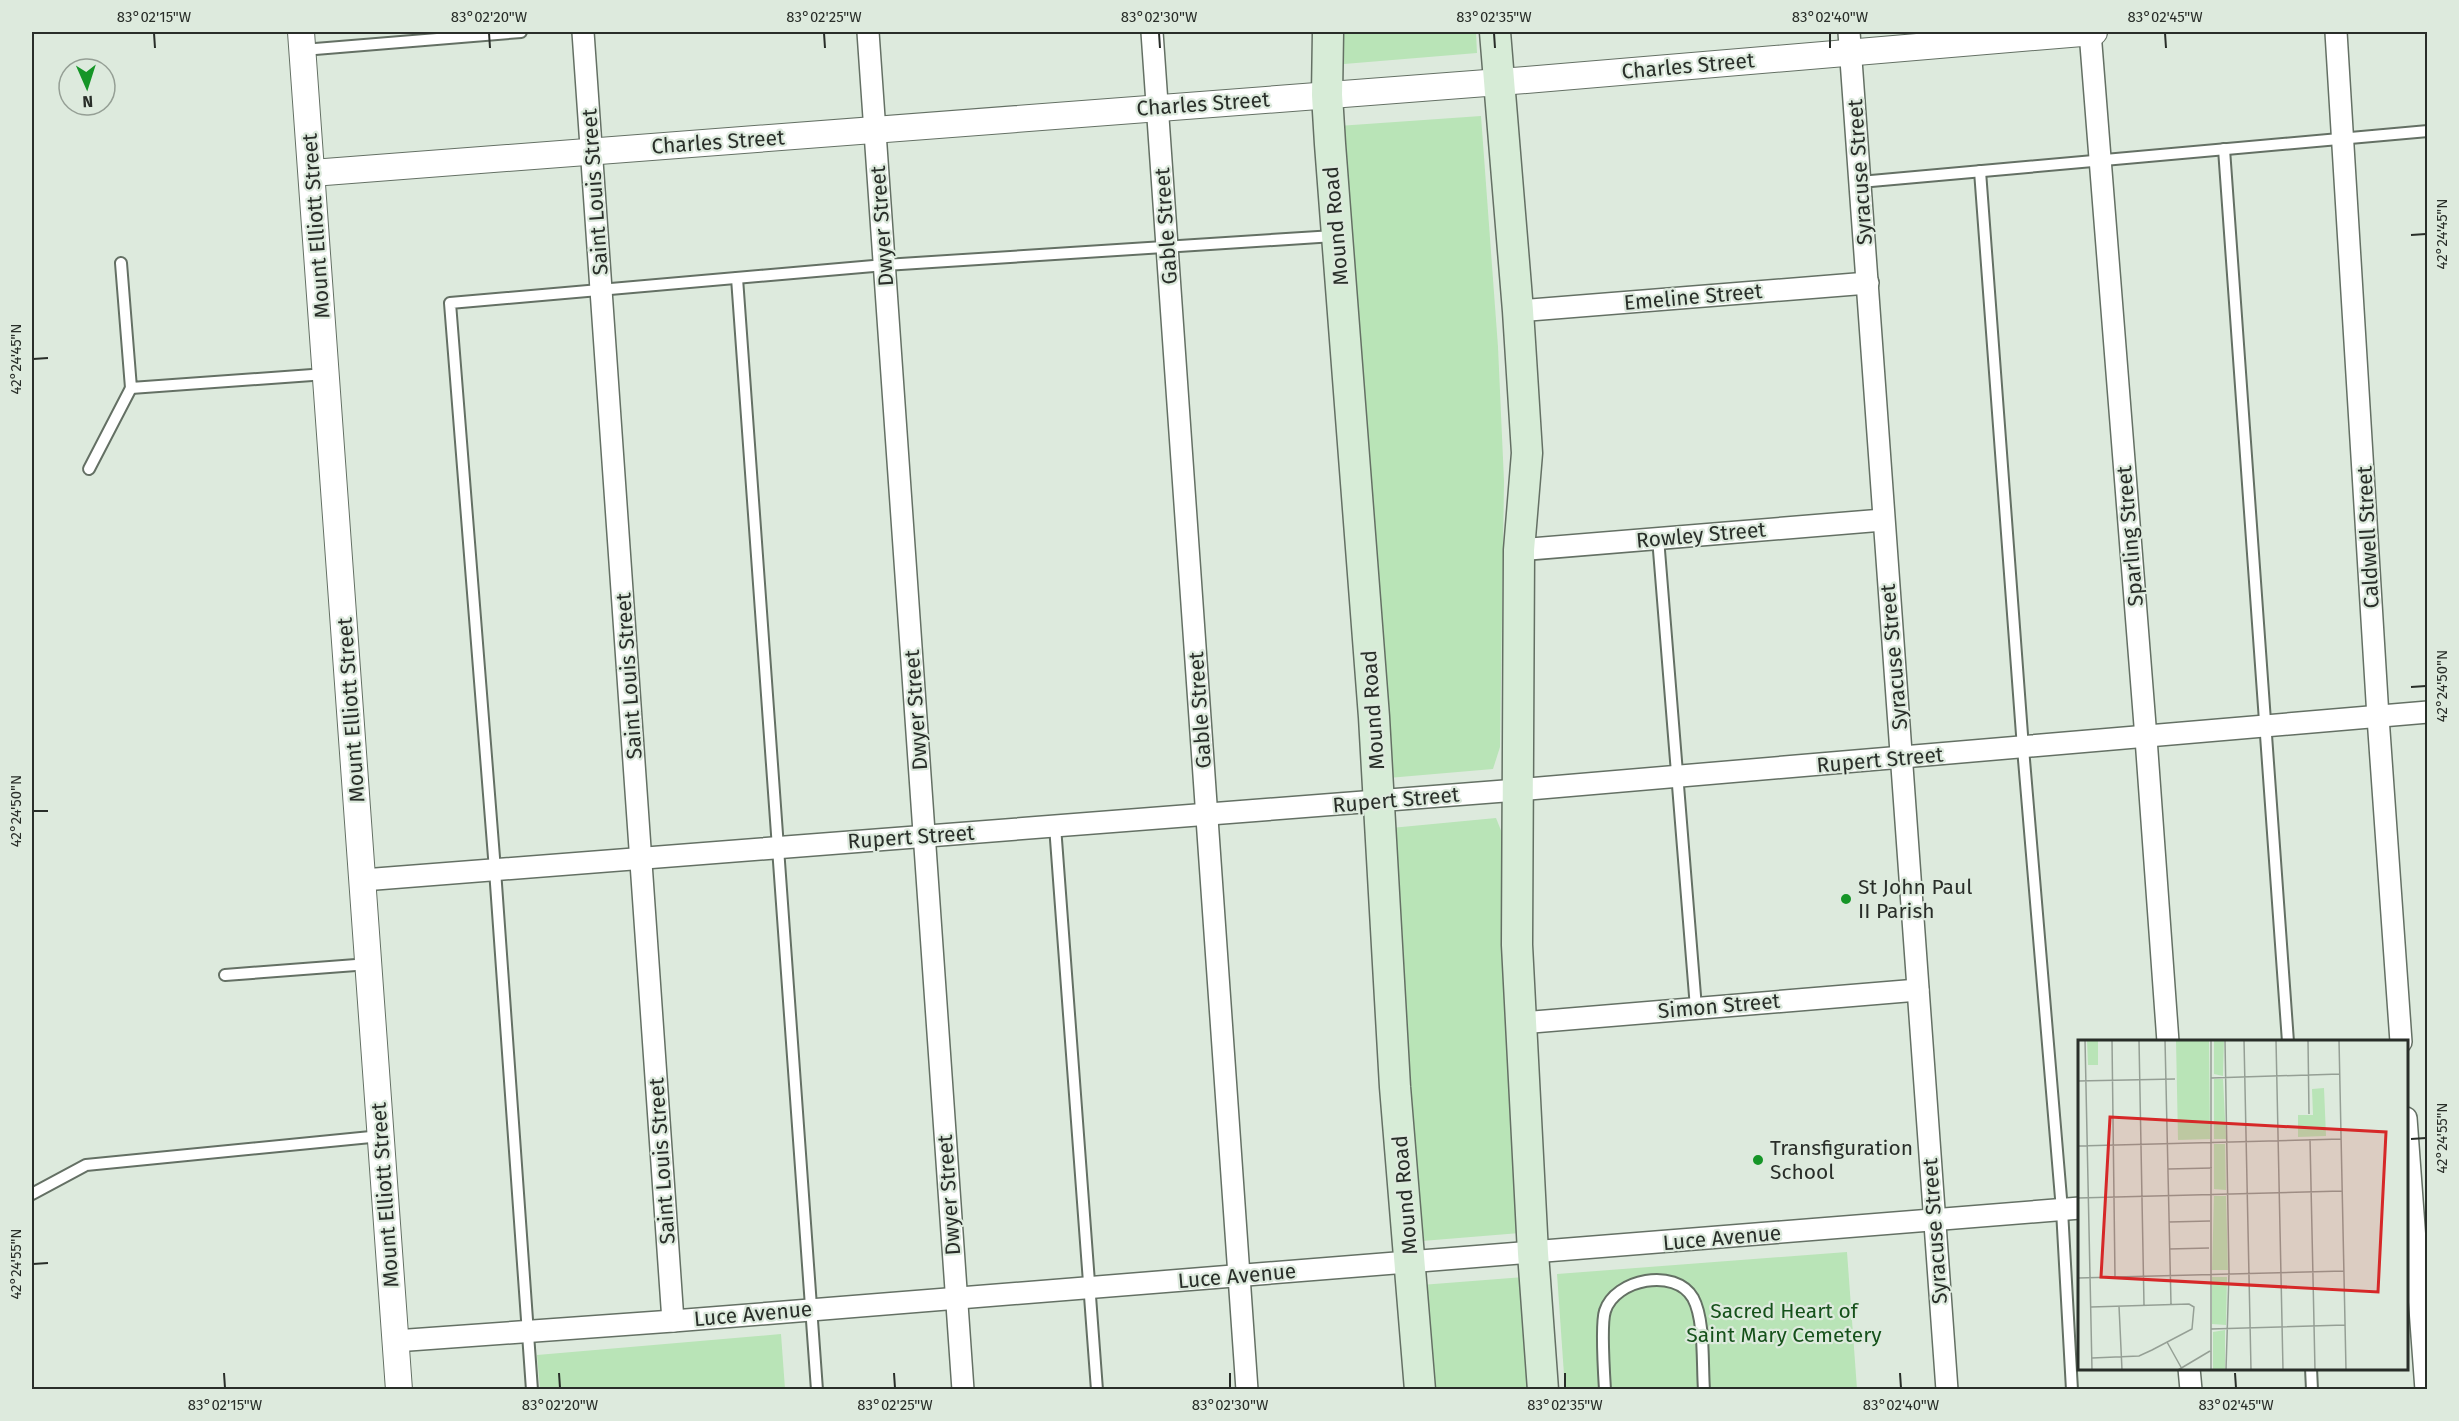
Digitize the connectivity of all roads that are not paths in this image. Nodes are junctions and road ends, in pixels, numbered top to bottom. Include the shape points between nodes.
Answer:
1 (521, 32) edge
2 (583, 32) edge
3 (868, 32) edge
4 (1152, 32) edge
5 (1328, 32) edge
6 (1495, 32) edge
7 (2091, 32) edge
8 (2336, 32) edge
9 (435, 35) edge
10 (302, 41) edge
11 (1850, 42) edge
12 (1498, 81) junction
13 (1327, 95) junction
14 (1158, 108) junction
15 (876, 130) junction
16 (2427, 131) edge
17 (2344, 138) junction
18 (2224, 149) junction
19 (593, 151) junction
20 (2099, 161) junction
21 (1980, 171) junction
22 (312, 173) junction
23 (1860, 182) junction
24 (1337, 235) junction
25 (1168, 247) junction
26 (121, 263) dead end
27 (885, 265) junction
28 (737, 278) junction
29 (1868, 283) junction
30 (602, 289) junction
31 (1518, 311) junction
32 (327, 374) junction
33 (131, 388) junction
34 (89, 469) dead end
35 (1883, 520) junction
36 (1658, 538) junction
37 (1519, 550) junction
38 (2427, 712) edge
39 (2378, 717) junction
40 (2265, 727) junction
41 (2146, 738) junction
42 (2023, 748) junction
43 (1903, 758) junction
44 (1677, 777) junction
45 (1517, 790) junction
46 (1379, 801) junction
47 (1207, 815) junction
48 (1055, 826) junction
49 (924, 836) junction
50 (777, 848) junction
51 (641, 858) junction
52 (495, 870) junction
53 (363, 880) junction
54 (369, 963) junction
55 (225, 975) dead end
56 (1917, 990) junction
57 (1696, 1008) junction
58 (1520, 1023) junction
59 (2168, 1040) edge
60 (2288, 1040) edge
61 (2401, 1040) edge
62 (2408, 1132) edge
63 (381, 1136) junction
64 (2415, 1181) edge
65 (32, 1194) edge
66 (2071, 1209) edge
67 (1934, 1221) junction
68 (1533, 1253) junction
69 (1410, 1261) junction
70 (1239, 1276) junction
71 (1089, 1288) junction
72 (956, 1298) junction
73 (812, 1309) junction
74 (673, 1322) junction
75 (528, 1332) junction
76 (395, 1341) junction
77 (2189, 1370) edge
78 (2311, 1370) edge
79 (399, 1389) edge
80 (532, 1389) edge
81 (817, 1389) edge
82 (963, 1389) edge
83 (1097, 1389) edge
84 (1247, 1389) edge
85 (1420, 1389) edge
86 (1543, 1389) edge
87 (1605, 1389) edge
88 (1704, 1389) edge
89 (1947, 1389) edge
90 (2072, 1389) edge
91 (2191, 1389) edge
92 (2312, 1389) edge
93 (2426, 1389) edge

1 - 9 lane
2 - 19 street, Saint Louis Street
3 - 15 street, Dwyer Street
4 - 14 street, Gable Street
5 - 13 main road, Mound Road
6 - 12 main road
7 - 11 street, Charles Street
7 - 20 street, Sparling Street
8 - 17 street, Caldwell Street
9 - 10 lane
10 - 22 street, Mount Elliott Street
11 - 12 street, Charles Street
11 - 23 street, Syracuse Street
12 - 13 street, Charles Street
12 - 31 main road
13 - 14 street, Charles Street
13 - 24 main road, Mound Road
14 - 15 street, Charles Street
14 - 25 street, Gable Street
15 - 19 street, Charles Street
15 - 27 street, Dwyer Street
16 - 17 lane
17 - 18 lane
17 - 39 street, Caldwell Street
18 - 20 lane
18 - 40 lane
19 - 22 street, Charles Street
19 - 30 street, Saint Louis Street
20 - 21 lane
20 - 41 street, Sparling Street
21 - 23 lane
21 - 42 lane
22 - 32 street, Mount Elliott Street
23 - 29 street, Syracuse Street
24 - 25 lane
24 - 46 main road, Mound Road
25 - 27 lane
25 - 47 street, Gable Street
26 - 33 lane
27 - 28 lane
27 - 49 street, Dwyer Street
28 - 30 lane
28 - 50 lane
29 - 31 street, Emeline Street
29 - 35 street, Syracuse Street
30 - 51 street, Saint Louis Street
30 - 52 lane via 450,303
31 - 37 main road via 1527,453
32 - 33 lane
32 - 53 street, Mount Elliott Street
33 - 34 lane
35 - 36 street, Rowley Street
35 - 43 street, Syracuse Street
36 - 37 street, Rowley Street
36 - 44 lane
37 - 45 main road
38 - 39 street, Rupert Street
39 - 40 street, Rupert Street
39 - 61 street, Caldwell Street
40 - 41 street, Rupert Street
40 - 60 lane
41 - 42 street, Rupert Street
41 - 59 street, Sparling Street
42 - 43 street, Rupert Street
42 - 66 lane
43 - 44 street, Rupert Street
43 - 56 street, Syracuse Street
44 - 45 street, Rupert Street
44 - 57 lane
45 - 46 street, Rupert Street
45 - 58 main road
46 - 47 street, Rupert Street
46 - 69 main road, Mound Road via 1395,1087
47 - 48 street, Rupert Street
47 - 70 street, Gable Street
48 - 49 street, Rupert Street
48 - 71 lane
49 - 50 street, Rupert Street
49 - 72 street, Dwyer Street
50 - 51 street, Rupert Street
50 - 73 lane
51 - 52 street, Rupert Street
51 - 74 street, Saint Louis Street
52 - 53 street, Rupert Street
52 - 75 lane
53 - 54 street, Mount Elliott Street
54 - 55 lane
54 - 63 street, Mount Elliott Street
56 - 57 street, Simon Street
56 - 67 street, Syracuse Street
57 - 58 street, Simon Street
58 - 68 main road
62 - 64 street
63 - 65 lane via 86,1165
63 - 76 street, Mount Elliott Street
64 - 93 street
66 - 67 street, Luce Avenue
66 - 90 lane
67 - 68 street, Luce Avenue
67 - 89 street, Syracuse Street
68 - 69 street, Luce Avenue
68 - 86 main road
69 - 70 street, Luce Avenue
69 - 85 main road, Mound Road
70 - 71 street, Luce Avenue
70 - 84 street, Gable Street
71 - 72 street, Luce Avenue
71 - 83 lane
72 - 73 street, Luce Avenue
72 - 82 street, Dwyer Street
73 - 74 street, Luce Avenue
73 - 81 lane
74 - 75 street, Luce Avenue
75 - 76 street, Luce Avenue
75 - 80 lane
76 - 79 street, Mount Elliott Street
77 - 91 street
78 - 92 lane
87 - 88 lane via 1605,1311 1618,1291 1644,1281 1664,1280 1682,1286 1693,1298 1700,1318

